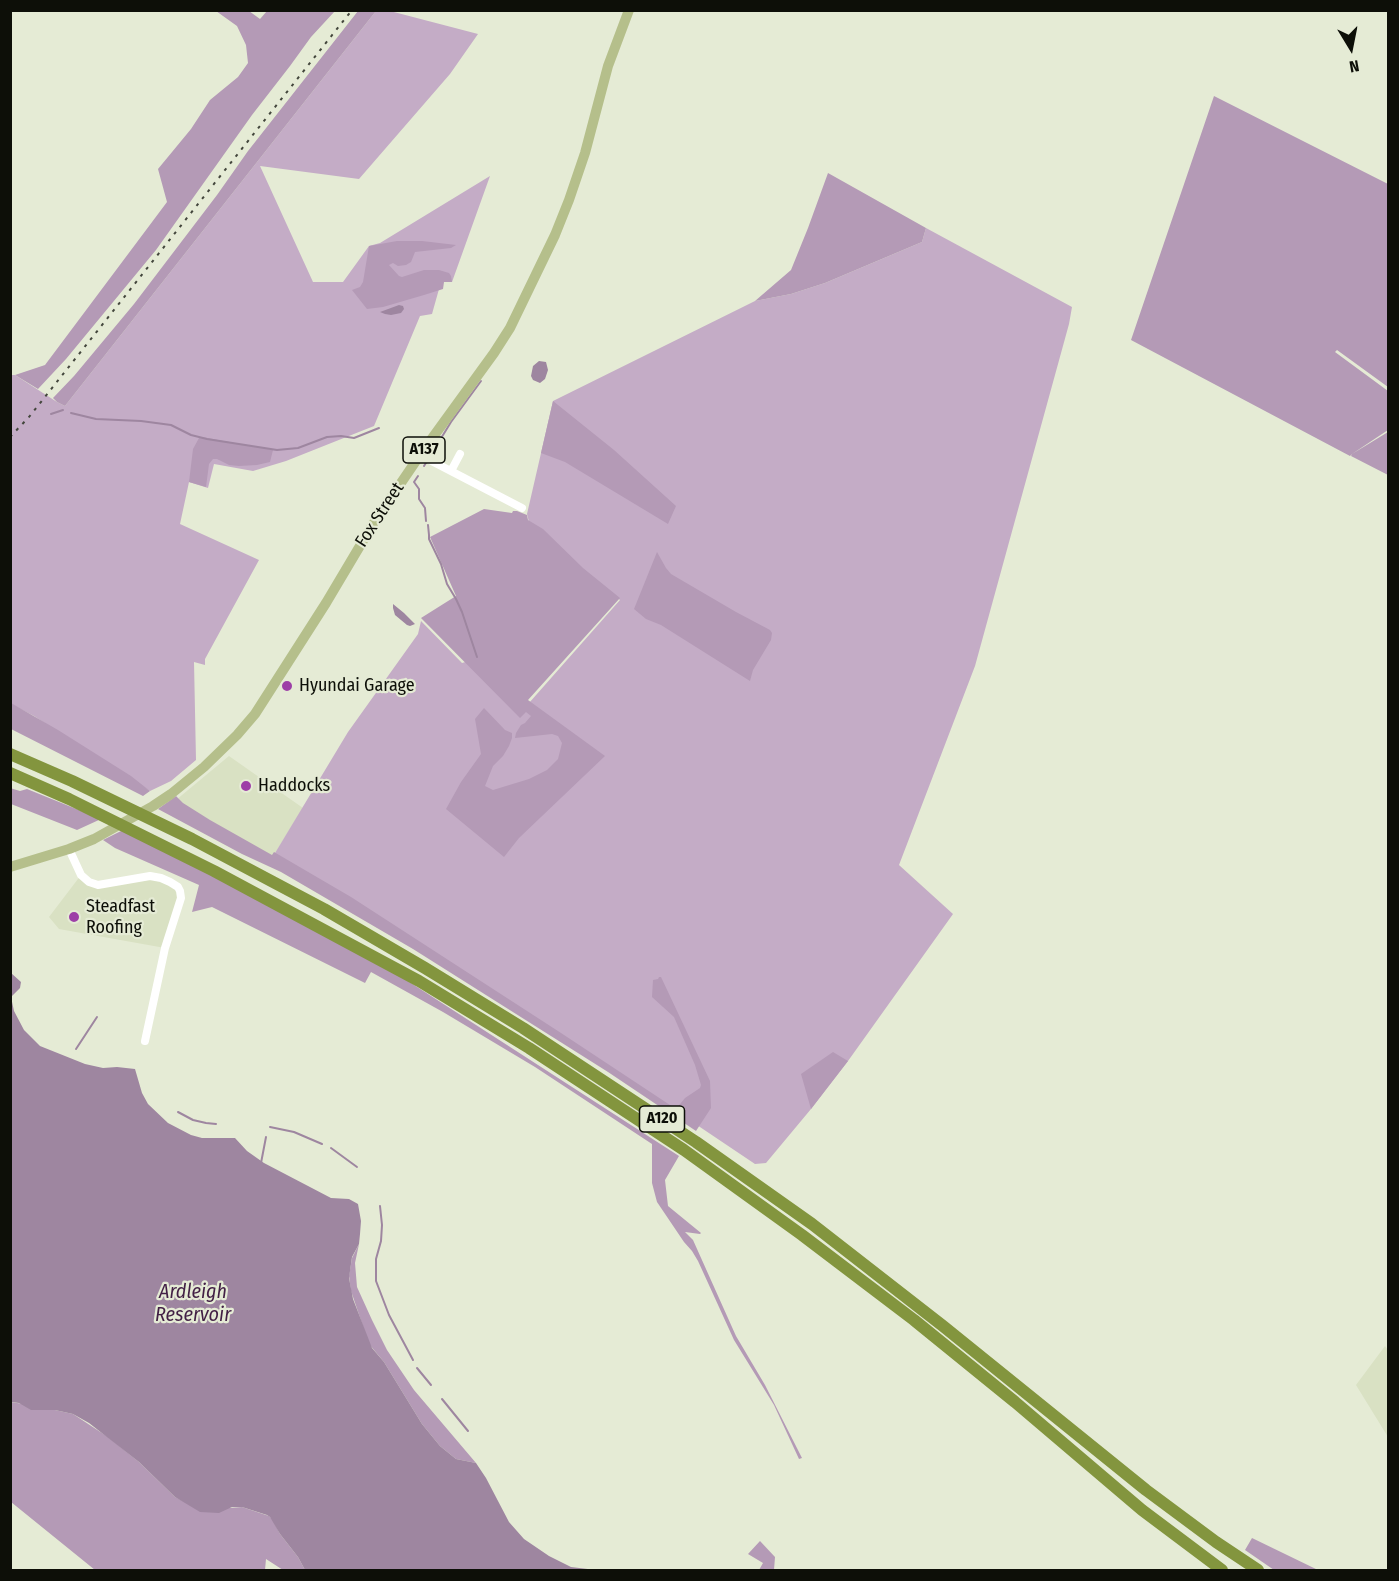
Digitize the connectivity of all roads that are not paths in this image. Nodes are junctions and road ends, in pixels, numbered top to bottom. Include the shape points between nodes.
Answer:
1 (629, 10) edge
2 (460, 454) dead end
3 (426, 458) junction
4 (451, 471) junction
5 (522, 508) dead end
6 (10, 754) edge
7 (10, 773) edge
8 (69, 849) junction
9 (10, 867) edge
10 (144, 1041) dead end
11 (1222, 1570) edge
12 (1258, 1570) edge

1 - 3 main road, Fox Street / A137 via 608,66 575,182 537,275 502,342
2 - 4 street
3 - 4 street
3 - 8 main road, Fox Street / A137 via 373,524 255,714 219,753 171,794 130,820
4 - 5 street
6 - 12 highway, A120 via 192,838 314,903 523,1028 803,1218 1146,1490
7 - 11 highway, A120 via 214,871 419,981 529,1048 684,1150 821,1249 1015,1402 1142,1510
8 - 9 main road, A137
8 - 10 street via 81,875 89,882 98,885 150,876 170,882 180,891

